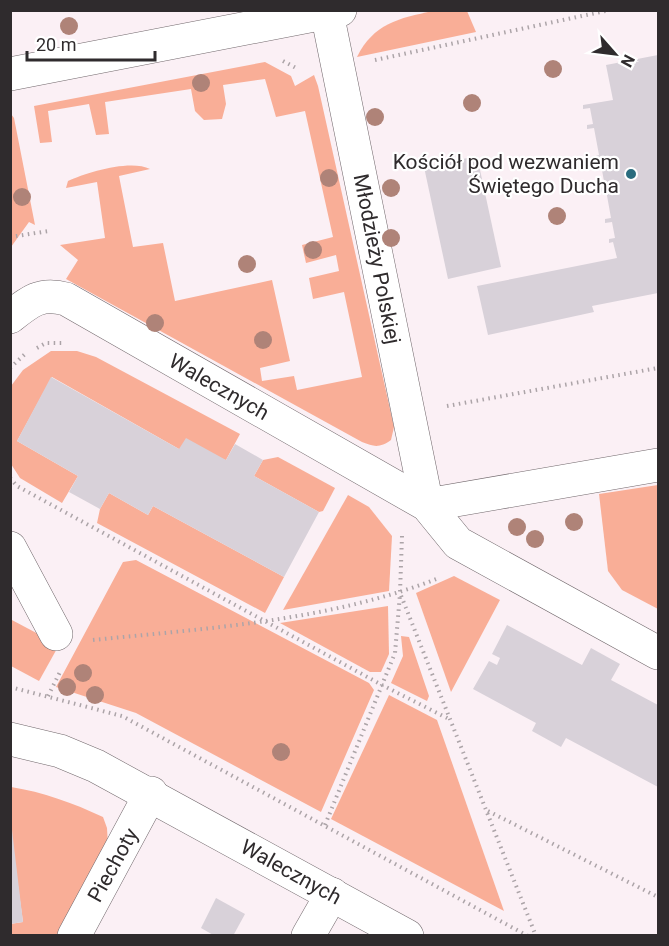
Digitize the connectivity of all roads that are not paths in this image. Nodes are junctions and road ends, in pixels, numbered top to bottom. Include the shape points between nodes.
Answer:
1 (333, 12) edge
2 (10, 74) edge
3 (10, 316) edge
4 (658, 465) edge
5 (414, 498) junction
6 (10, 548) edge
7 (72, 637) road end
8 (658, 653) edge
9 (10, 739) edge
10 (151, 794) junction
11 (332, 894) junction
12 (74, 936) edge
13 (308, 936) edge
14 (407, 936) edge

1 - 2 street, Młodzieży Polskiej
1 - 5 street, Młodzieży Polskiej via 408,413
3 - 5 street, Walecznych via 32,300 50,295 66,299
4 - 5 street
5 - 8 street via 458,543
6 - 7 street
9 - 10 street, Walecznych via 60,751
10 - 11 street, Walecznych
10 - 12 street, Piechoty
11 - 13 street
11 - 14 street, Walecznych

